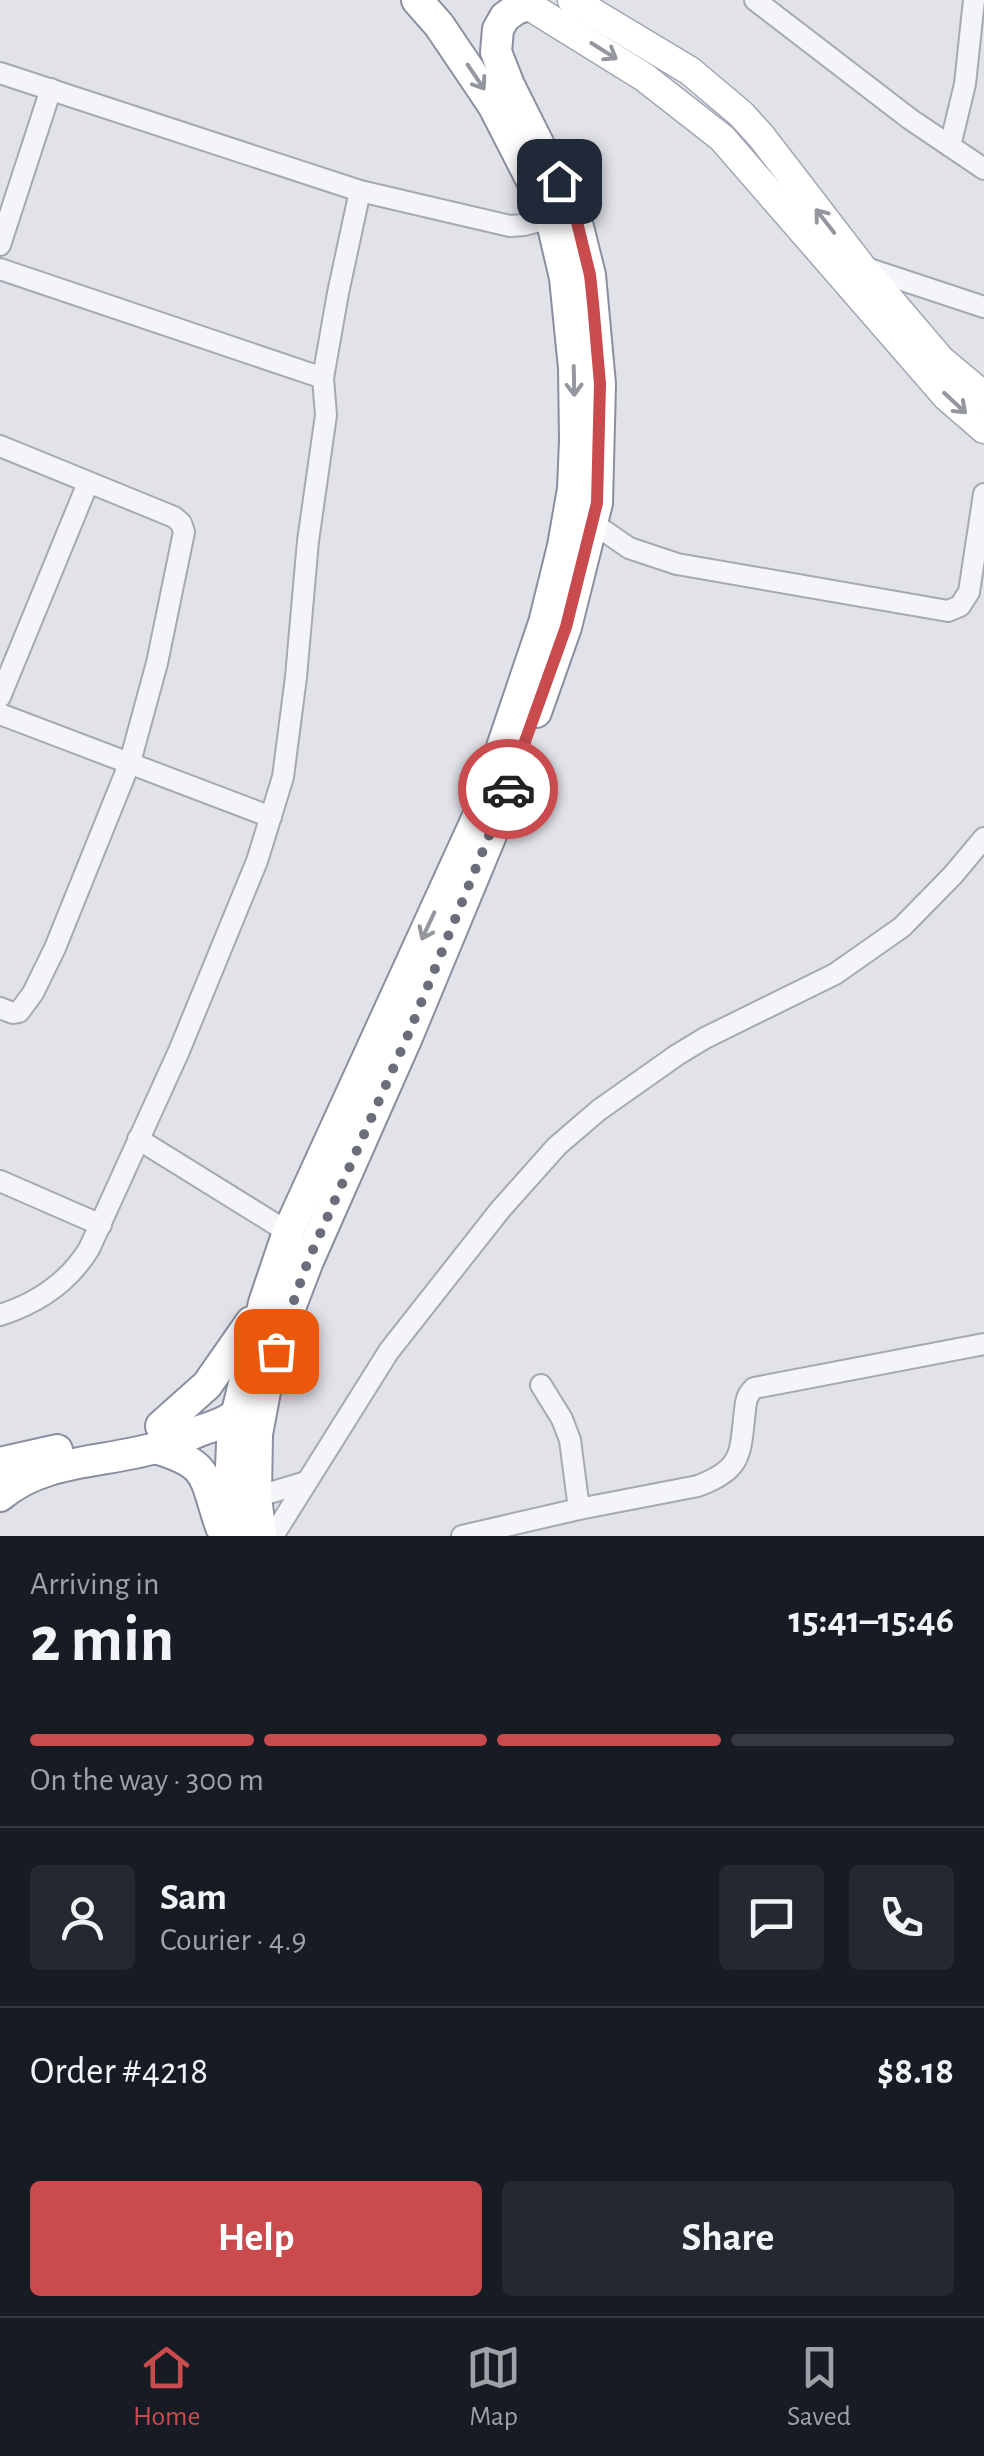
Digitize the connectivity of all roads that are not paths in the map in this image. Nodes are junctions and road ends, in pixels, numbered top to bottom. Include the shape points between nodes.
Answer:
1 (417, 0) edge
2 (572, 0) edge
3 (756, 0) edge
4 (974, 0) edge
5 (525, 2) edge
6 (783, 8) edge
7 (0, 72) edge
8 (51, 90) junction
9 (728, 102) junction
10 (705, 123) junction
11 (761, 136) junction
12 (950, 146) junction
13 (736, 152) junction
14 (984, 169) edge
15 (360, 191) junction
16 (551, 218) junction
17 (0, 245) edge
18 (861, 266) junction
19 (0, 269) edge
20 (577, 277) junction
21 (984, 307) edge
22 (323, 378) junction
23 (984, 396) edge
24 (984, 429) edge
25 (0, 446) edge
26 (88, 483) junction
27 (984, 494) edge
28 (592, 523) junction
29 (0, 697) edge
30 (0, 714) edge
31 (130, 762) junction
32 (271, 817) junction
33 (984, 838) edge
34 (0, 1008) edge
35 (138, 1139) junction
36 (0, 1181) edge
37 (101, 1225) junction
38 (288, 1232) junction
39 (308, 1261) junction
40 (264, 1303) junction
41 (0, 1316) edge
42 (984, 1344) edge
43 (540, 1385) dead end
44 (247, 1425) junction
45 (158, 1437) junction
46 (0, 1463) edge
47 (306, 1482) junction
48 (0, 1496) edge
49 (256, 1497) junction
50 (579, 1508) junction
51 (224, 1536) edge
52 (232, 1536) edge
53 (260, 1536) edge
54 (273, 1536) edge
55 (462, 1536) edge

1 -> 16 highway via 494,105
2 - 9 main road via 690,71
3 - 6 street
4 - 12 street via 966,84
5 -> 10 main road
5 - 20 highway via 498,29 496,52 576,218
6 - 12 street
7 - 8 street
8 - 15 street
8 - 17 street
9 - 10 main road
9 - 11 main road
10 - 13 main road
11 - 13 main road
18 -> 11 main road
12 - 14 street
13 -> 24 main road via 947,397
15 - 16 street via 510,226
15 - 22 street
16 - 20 highway
18 - 21 street
18 - 23 main road via 941,360
19 - 22 street
20 - 28 highway via 600,384
20 -> 38 highway via 574,472 544,624 480,812
22 - 32 street via 326,415 296,677
25 - 26 street
26 - 29 street
26 - 31 street via 184,527 158,664
27 - 28 street via 969,592 948,611 677,564 629,548
28 - 39 highway via 566,627 498,817
30 - 31 street
31 - 32 street
31 - 34 street via 32,993 19,1012
32 - 35 street
33 - 47 street via 902,927 834,974 678,1055 557,1146 389,1351
35 - 37 street
35 - 38 street
36 - 37 street
37 - 41 street via 59,1285
38 - 39 street
38 - 40 highway
39 - 44 highway
40 - 44 highway
40 - 45 highway via 207,1385
42 - 50 street via 754,1388 740,1448 726,1474 698,1486
43 - 50 street via 570,1440
44 - 45 highway
44 - 49 highway
44 - 52 highway via 232,1442
45 - 46 highway
45 - 48 highway via 28,1477
45 - 51 highway via 198,1466
47 - 49 street
47 - 54 street
49 - 53 highway
50 - 55 street

